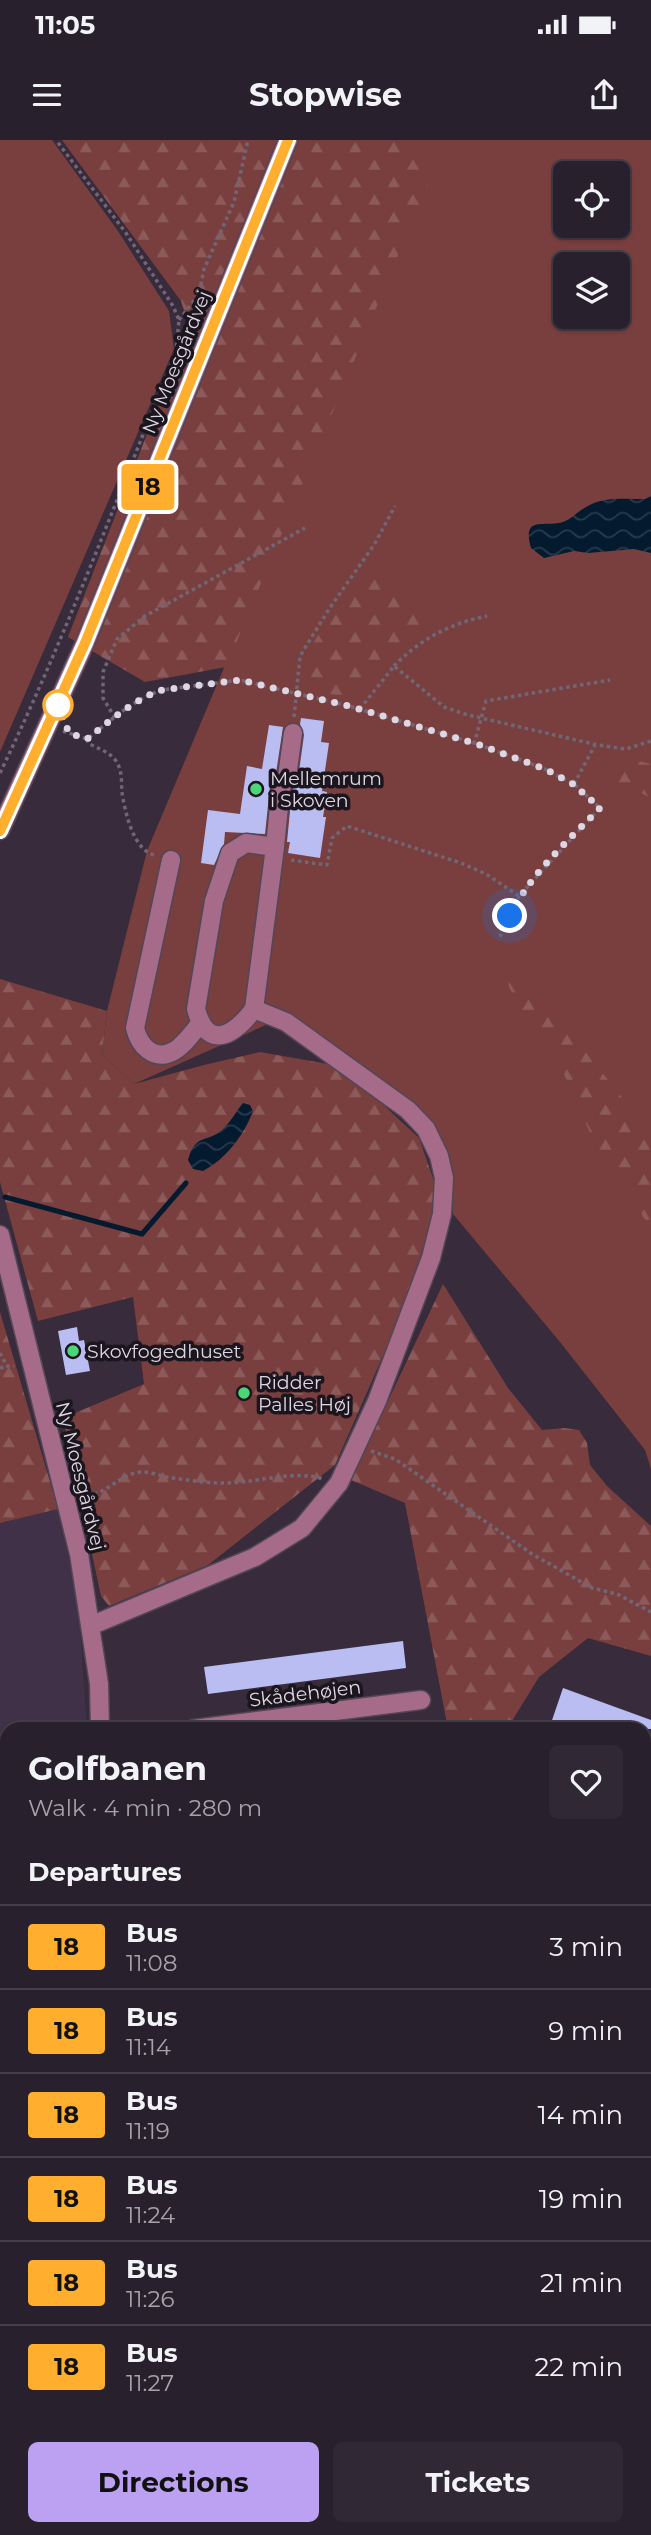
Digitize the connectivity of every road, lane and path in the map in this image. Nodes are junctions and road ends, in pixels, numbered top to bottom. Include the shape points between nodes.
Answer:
1 (57, 140) edge
2 (248, 140) edge
3 (288, 140) edge
4 (178, 320) junction
5 (394, 506) dead end
6 (305, 528) dead end
7 (487, 616) dead end
8 (394, 666) junction
9 (610, 680) dead end
10 (295, 694) junction
11 (360, 709) junction
12 (115, 718) junction
13 (483, 718) junction
14 (69, 733) dead end
15 (293, 733) joint
16 (87, 739) junction
17 (651, 741) edge
18 (474, 744) junction
19 (595, 744) junction
20 (0, 773) edge
21 (573, 784) junction
22 (0, 831) edge
23 (274, 853) junction
24 (172, 860) joint
25 (519, 896) junction
26 (500, 937) dead end
27 (254, 1009) junction
28 (200, 1024) junction
29 (0, 1236) edge
30 (7, 1366) dead end
31 (0, 1368) edge
32 (355, 1448) junction
33 (338, 1483) junction
34 (64, 1496) junction
35 (651, 1612) edge
36 (90, 1626) junction
37 (421, 1700) dead end
38 (100, 1722) edge
39 (249, 1722) edge

1 - 4 path via 132,242 168,296
2 - 4 path via 234,202 204,269 199,294
3 - 22 street, Ny Moesgårdvej via 85,643
4 - 20 path via 176,352 97,554
5 - 10 path via 374,545 300,656
6 - 12 path via 145,616 117,639 103,672 103,698
7 - 8 path via 431,636
8 - 11 path
8 - 13 path via 444,708
9 - 13 path via 486,701
10 - 11 path
10 - 12 path via 240,680 162,690
10 - 15 path
11 - 18 path
12 - 16 path
13 - 18 path
13 - 19 path
14 - 16 path
15 - 23 street
16 - 24 path via 107,751 120,769 122,797 138,843 145,852
17 - 19 path via 626,749
18 - 21 path
19 - 21 path
21 - 25 path via 600,808
23 - 25 path via 327,865 332,838 347,826 461,863
23 - 27 street
23 - 28 street via 246,843 230,853 214,901 196,1009
24 - 28 street via 135,1028 138,1041 159,1054 182,1045
25 - 26 path
27 - 28 street via 232,1033 208,1032
27 - 32 street via 286,1021 408,1110 426,1129 442,1167 442,1214 431,1258
29 - 34 street, Ny Moesgårdvej
30 - 31 path
32 - 33 street
32 - 35 path via 395,1459 532,1554 592,1588 617,1594
33 - 34 path via 313,1475 217,1483 144,1472 100,1493
33 - 36 street via 302,1528 256,1557
34 - 36 street, Ny Moesgårdvej
36 - 38 street, Ny Moesgårdvej
37 - 39 street, Skådehøjen

